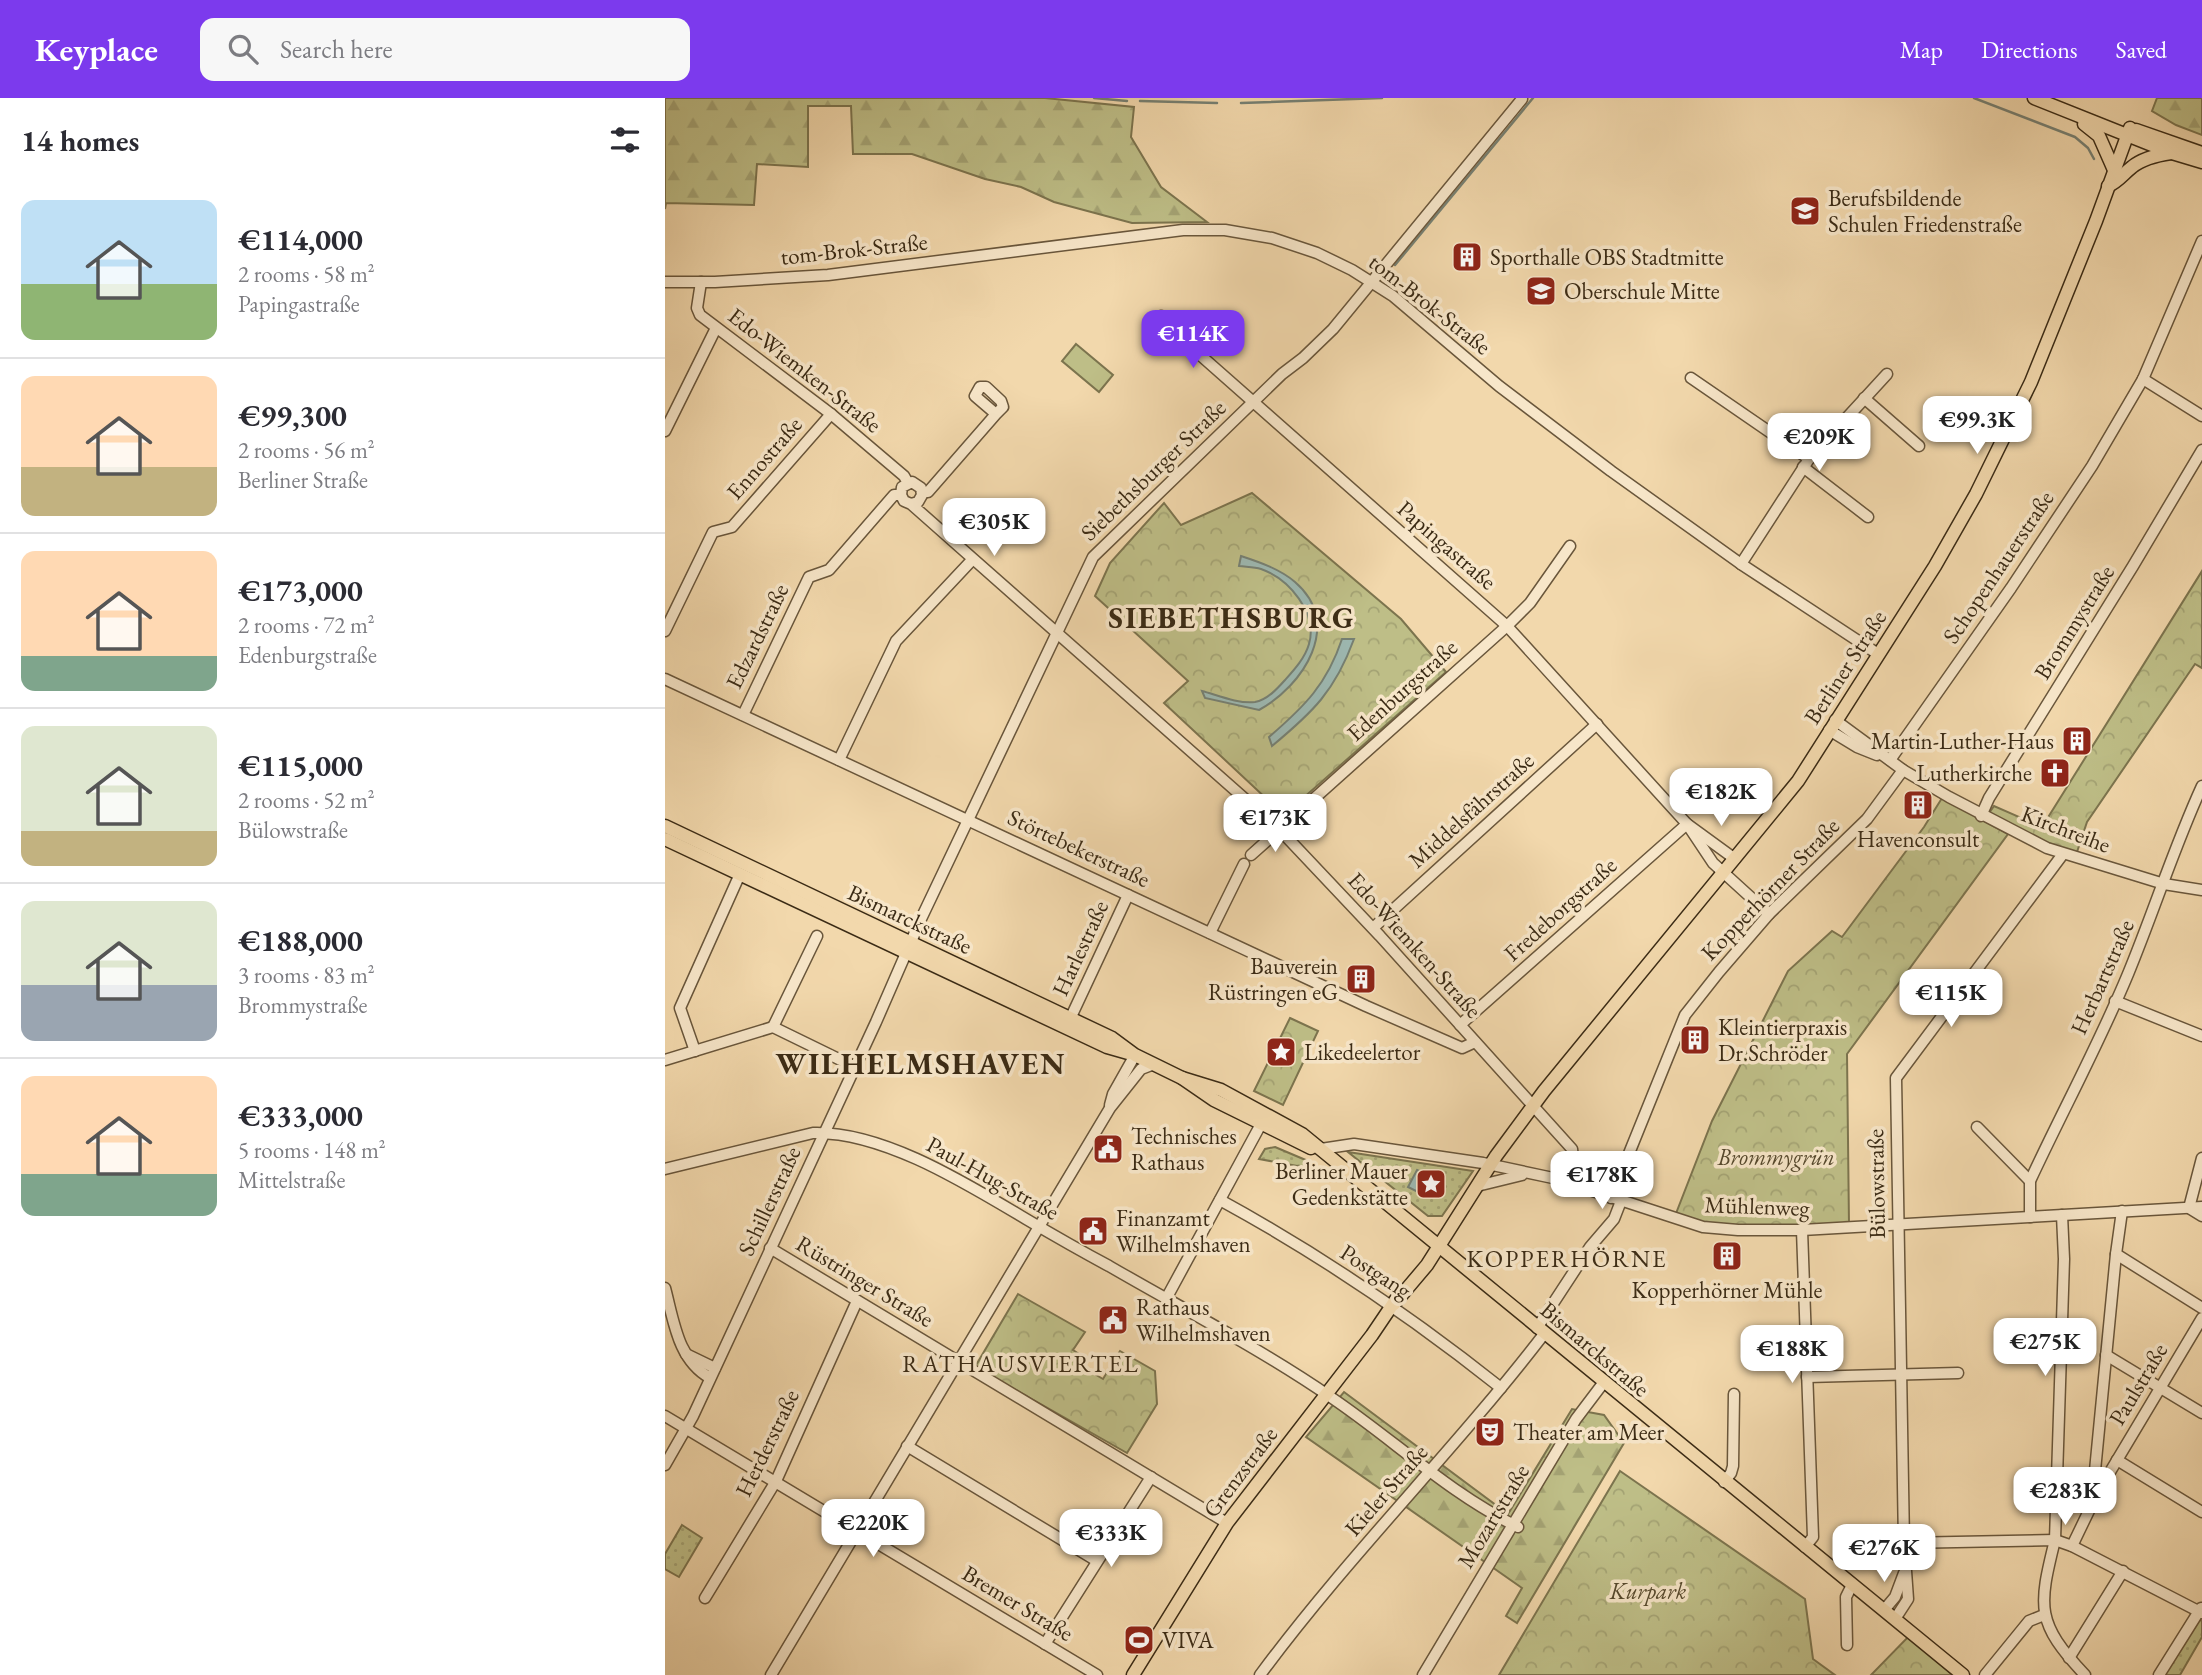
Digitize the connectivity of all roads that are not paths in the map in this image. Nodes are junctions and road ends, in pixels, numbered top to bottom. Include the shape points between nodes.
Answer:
1 (2034, 98) edge
2 (1522, 99) edge
3 (2060, 107) junction
4 (2128, 132) junction
5 (2172, 153) junction
6 (2202, 153) edge
7 (2202, 162) edge
8 (2114, 170) junction
9 (2108, 186) junction
10 (2202, 241) edge
11 (1371, 281) junction
12 (665, 282) edge
13 (701, 282) junction
14 (1161, 316) dead end
15 (716, 328) junction
16 (1887, 374) dead end
17 (1691, 378) dead end
18 (2143, 379) junction
19 (1864, 398) junction
20 (1253, 402) junction
21 (831, 414) junction
22 (996, 414) dead end
23 (2202, 416) edge
24 (665, 431) edge
25 (1919, 446) dead end
26 (2202, 450) edge
27 (1806, 463) junction
28 (908, 483) junction
29 (922, 492) junction
30 (901, 495) junction
31 (911, 504) junction
32 (1868, 517) dead end
33 (1570, 546) dead end
34 (972, 560) junction
35 (1741, 564) junction
36 (1507, 626) junction
37 (665, 631) edge
38 (1055, 632) junction
39 (1878, 654) junction
40 (665, 680) edge
41 (743, 715) junction
42 (1597, 724) junction
43 (1832, 725) junction
44 (839, 760) junction
45 (1890, 760) junction
46 (1903, 770) junction
47 (2202, 786) edge
48 (1981, 816) junction
49 (968, 819) junction
50 (1687, 824) junction
51 (665, 826) edge
52 (1279, 830) junction
53 (665, 839) edge
54 (2063, 853) junction
55 (1735, 859) junction
56 (1724, 873) junction
57 (740, 874) junction
58 (2164, 884) junction
59 (2202, 890) edge
60 (1128, 895) junction
61 (1769, 914) junction
62 (1373, 928) junction
63 (1210, 933) junction
64 (817, 936) dead end
65 (908, 948) junction
66 (2116, 1001) junction
67 (1070, 1018) junction
68 (1460, 1025) junction
69 (773, 1027) junction
70 (2202, 1036) edge
71 (1475, 1042) junction
72 (695, 1051) junction
73 (1135, 1055) junction
74 (665, 1060) edge
75 (1154, 1064) junction
76 (855, 1067) junction
77 (1182, 1078) junction
78 (1254, 1106) junction
79 (1532, 1107) junction
80 (1110, 1108) junction
81 (1261, 1124) junction
82 (1279, 1126) junction
83 (1977, 1127) dead end
84 (825, 1132) junction
85 (1251, 1142) junction
86 (1321, 1149) junction
87 (2202, 1158) edge
88 (1333, 1159) junction
89 (1490, 1164) junction
90 (665, 1169) edge
91 (1528, 1174) junction
92 (2030, 1181) junction
93 (1570, 1183) junction
94 (1478, 1186) junction
95 (1220, 1200) junction
96 (1616, 1200) junction
97 (2202, 1207) edge
98 (2189, 1208) junction
99 (2122, 1211) junction
100 (2062, 1215) junction
101 (2202, 1216) edge
102 (2030, 1217) junction
103 (1898, 1225) junction
104 (1040, 1227) junction
105 (1802, 1230) junction
106 (1438, 1246) junction
107 (770, 1248) junction
108 (2116, 1254) junction
109 (665, 1288) edge
110 (1166, 1299) junction
111 (857, 1301) junction
112 (1394, 1305) junction
113 (2202, 1308) edge
114 (2202, 1318) edge
115 (1541, 1331) junction
116 (2106, 1355) junction
117 (956, 1362) junction
118 (713, 1373) junction
119 (1958, 1373) dead end
120 (1901, 1376) junction
121 (1807, 1377) junction
122 (1604, 1382) junction
123 (1501, 1388) junction
124 (2160, 1388) junction
125 (1327, 1394) junction
126 (1734, 1394) dead end
127 (2202, 1413) edge
128 (665, 1416) edge
129 (687, 1429) junction
130 (907, 1446) junction
131 (2117, 1460) junction
132 (665, 1465) edge
133 (1431, 1472) junction
134 (1151, 1477) junction
135 (776, 1481) junction
136 (1724, 1482) junction
137 (2098, 1492) junction
138 (2202, 1512) edge
139 (1227, 1522) junction
140 (1516, 1526) junction
141 (856, 1530) junction
142 (2055, 1540) junction
143 (1904, 1543) junction
144 (2072, 1546) junction
145 (1805, 1547) junction
146 (1097, 1561) junction
147 (1905, 1570) junction
148 (2123, 1572) junction
149 (1852, 1586) junction
150 (705, 1598) dead end
151 (1884, 1610) junction
152 (2201, 1610) edge
153 (2044, 1615) junction
154 (1895, 1619) junction
155 (1045, 1644) junction
156 (1847, 1645) dead end
157 (2070, 1658) junction
158 (771, 1675) edge
159 (1097, 1675) edge
160 (1133, 1675) edge
161 (1260, 1675) edge
162 (1423, 1675) edge
163 (1963, 1675) edge
164 (1985, 1675) edge
165 (2085, 1675) edge
166 (2159, 1675) edge

1 - 3 main road
2 - 11 street, Siebethsburger Straße
3 - 4 main road via 2084,111
3 - 8 main road via 2063,117 2099,136
4 - 5 main road
4 - 6 main road
4 - 8 main road, Berliner Straße
5 - 7 main road
5 - 9 main road via 2139,162
8 - 9 main road, Berliner Straße
9 - 39 main road, Berliner Straße via 2048,342 2006,435 1966,514
10 - 18 street, Schopenhauerstraße
11 - 13 street, tom-Brok-Straße via 1294,245 1249,233 1206,229 828,275
11 - 20 street, Siebethsburger Straße via 1333,329
11 - 35 street, tom-Brok-Straße via 1531,411
12 - 13 street, tom-Brok-Straße
13 - 15 street, Edo-Wiemken-Straße via 697,312
14 - 20 street, Papingastraße
15 - 21 street, Edo-Wiemken-Straße
15 - 24 street
16 - 19 street
17 - 27 street
18 - 23 street
18 - 45 street, Schopenhauerstraße via 2049,532
19 - 25 street
19 - 27 street
20 - 36 street, Papingastraße
20 - 38 street, Siebethsburger Straße via 1093,557
21 - 28 street, Edo-Wiemken-Straße
21 - 37 street, Ennostraße via 732,527 713,532
22 - 29 street via 928,492
26 - 48 street, Brommystraße
27 - 32 street
27 - 35 street
28 - 29 street, Edo-Wiemken-Straße via 919,485
28 - 30 street
29 - 31 street via 921,499
30 - 31 street, Edo-Wiemken-Straße
30 - 41 street, Edzardstraße via 894,495 829,570 809,577
31 - 34 street, Edo-Wiemken-Straße
33 - 36 street, Edenburgstraße via 1530,603
34 - 38 street, Edo-Wiemken-Straße
34 - 44 street via 896,641
35 - 39 street, tom-Brok-Straße
36 - 42 street, Papingastraße
36 - 52 street, Edenburgstraße
38 - 49 street, Siebethsburger Straße
38 - 52 street, Edo-Wiemken-Straße
39 - 43 main road, Berliner Straße
40 - 41 street, Störtebekerstraße
41 - 44 street, Störtebekerstraße
42 - 50 street, Papingastraße
42 - 62 street, Middelsfährstraße
43 - 45 street, Kirchreihe
43 - 55 main road, Berliner Straße via 1798,781
44 - 49 street, Störtebekerstraße
45 - 46 street, Kirchreihe
46 - 48 street, Kirchreihe
46 - 61 street, Kopperhörner Straße via 1867,819
47 - 58 street, Herbartstraße
48 - 54 street, Kirchreihe
49 - 60 street, Störtebekerstraße
49 - 65 street, Siebethsburger Straße
50 - 55 street, Papingastraße
50 - 56 street, Papingastraße
50 - 68 street, Fredeborgstraße
51 - 65 main road, Bismarckstraße
52 - 62 street, Edo-Wiemken-Straße
52 - 63 street, Edenburgstraße via 1247,860
53 - 57 main road, Bismarckstraße
54 - 58 street, Kirchreihe
54 - 103 street, Bülowstraße via 1896,1078
55 - 56 main road, Berliner Straße
56 - 61 street, Papingastraße
56 - 79 main road, Berliner Straße
57 - 65 main road, Bismarckstraße
57 - 72 street via 680,1007
58 - 59 street, Kirchreihe
58 - 66 street, Herbartstraße
60 - 63 street, Störtebekerstraße
60 - 67 street, Harlestraße
61 - 96 street, Kopperhörner Straße via 1685,1015
62 - 68 street, Edo-Wiemken-Straße
63 - 71 street, Störtebekerstraße via 1462,1048
64 - 69 street
65 - 67 main road, Bismarckstraße
65 - 73 main road, Bismarckstraße via 1107,1047
65 - 76 street, Schillerstraße
66 - 70 street
66 - 92 street, Herbartstraße
67 - 73 main road, Bismarckstraße
68 - 71 street, Edo-Wiemken-Straße
69 - 72 street
69 - 76 street
71 - 79 street, Edo-Wiemken-Straße
72 - 74 street
73 - 75 main road, Bismarckstraße
73 - 80 street
75 - 77 main road, Bismarckstraße
75 - 80 street via 1141,1069
76 - 84 street, Schillerstraße
77 - 78 main road, Bismarckstraße
77 - 81 main road, Bismarckstraße
78 - 81 street
78 - 82 main road, Bismarckstraße
79 - 89 main road, Berliner Straße
79 - 93 street, Edo-Wiemken-Straße via 1572,1149
80 - 104 street
81 - 82 main road, Bismarckstraße
81 - 85 street
82 - 85 street
82 - 86 main road, Bismarckstraße
82 - 88 main road, Bismarckstraße
83 - 92 street
84 - 90 street, Paul-Hug-Straße
84 - 104 street, Paul-Hug-Straße via 919,1160
84 - 107 street, Schillerstraße
85 - 95 street
86 - 88 main road, Bismarckstraße
86 - 89 street, Mühlenweg via 1354,1144
87 - 98 street
88 - 106 main road, Bismarckstraße
89 - 91 street, Mühlenweg
89 - 94 main road, Berliner Straße
91 - 93 street, Mühlenweg
91 - 94 street
92 - 102 street, Herbartstraße
93 - 96 street, Mühlenweg
94 - 106 main road, Grenzstraße
95 - 110 street
95 - 112 street, Postgang
96 - 105 street, Mühlenweg via 1703,1227
96 - 115 street, Kopperhörner Straße via 1614,1219 1590,1247
97 - 98 street, Mühlenweg
98 - 99 street, Mühlenweg
98 - 101 street
99 - 100 street, Mühlenweg
99 - 108 street
100 - 102 street, Mühlenweg
100 - 142 street
102 - 103 street, Mühlenweg
103 - 105 street, Mühlenweg
103 - 120 street, Bülowstraße
104 - 110 street, Paul-Hug-Straße
104 - 117 street
105 - 121 street
106 - 112 main road, Grenzstraße via 1421,1261
106 - 115 main road, Bismarckstraße
107 - 111 street, Rüstringer Straße
107 - 118 street, Schillerstraße
108 - 113 street
108 - 116 street
109 - 118 street via 684,1353
110 - 125 street, Paul-Hug-Straße
111 - 117 street, Rüstringer Straße
111 - 135 street, Herderstraße
112 - 123 street, Postgang
112 - 125 main road, Grenzstraße
114 - 124 street, Paulstraße
115 - 122 main road, Bismarckstraße
115 - 123 street, Kieler Straße
116 - 124 street
116 - 137 street via 2094,1481
117 - 130 street
117 - 134 street, Rüstringer Straße
118 - 129 street, Schillerstraße
119 - 120 street
120 - 121 street
120 - 143 street, Bülowstraße
121 - 145 street via 1813,1537
122 - 136 main road, Bismarckstraße
122 - 140 street, Mozartstraße via 1576,1419
123 - 133 street, Kieler Straße
124 - 127 street
124 - 131 street, Paulstraße
125 - 133 street, Paul-Hug-Straße
125 - 139 main road, Grenzstraße
126 - 136 street via 1733,1466
128 - 129 street, Bremer Straße
129 - 132 street, Schillerstraße
129 - 135 street, Bremer Straße
130 - 141 street
130 - 146 street
131 - 137 street, Paulstraße
131 - 138 street
133 - 140 street, Paul-Hug-Straße
133 - 161 street, Kieler Straße
134 - 139 street, Rüstringer Straße
134 - 146 street
135 - 141 street, Bremer Straße
135 - 150 street, Herderstraße
136 - 145 main road, Bismarckstraße
137 - 144 street, Paulstraße
139 - 160 main road, Grenzstraße
140 - 162 street, Mozartstraße
141 - 155 street, Bremer Straße
141 - 158 street
142 - 143 street
142 - 144 street
142 - 153 street via 2047,1569
143 - 147 street, Bülowstraße
144 - 148 street
145 - 149 main road, Bismarckstraße
146 - 155 street
147 - 151 street, Bülowstraße via 1895,1597
147 - 154 street, Bülowstraße via 1908,1599
148 - 152 street
148 - 157 street
149 - 151 main road, Bismarckstraße
149 - 156 street via 1846,1597
151 - 154 main road, Bismarckstraße
152 - 166 street
153 - 157 street
153 - 164 street via 2029,1621
154 - 163 main road, Bismarckstraße
155 - 159 street, Bremer Straße
157 - 165 street

